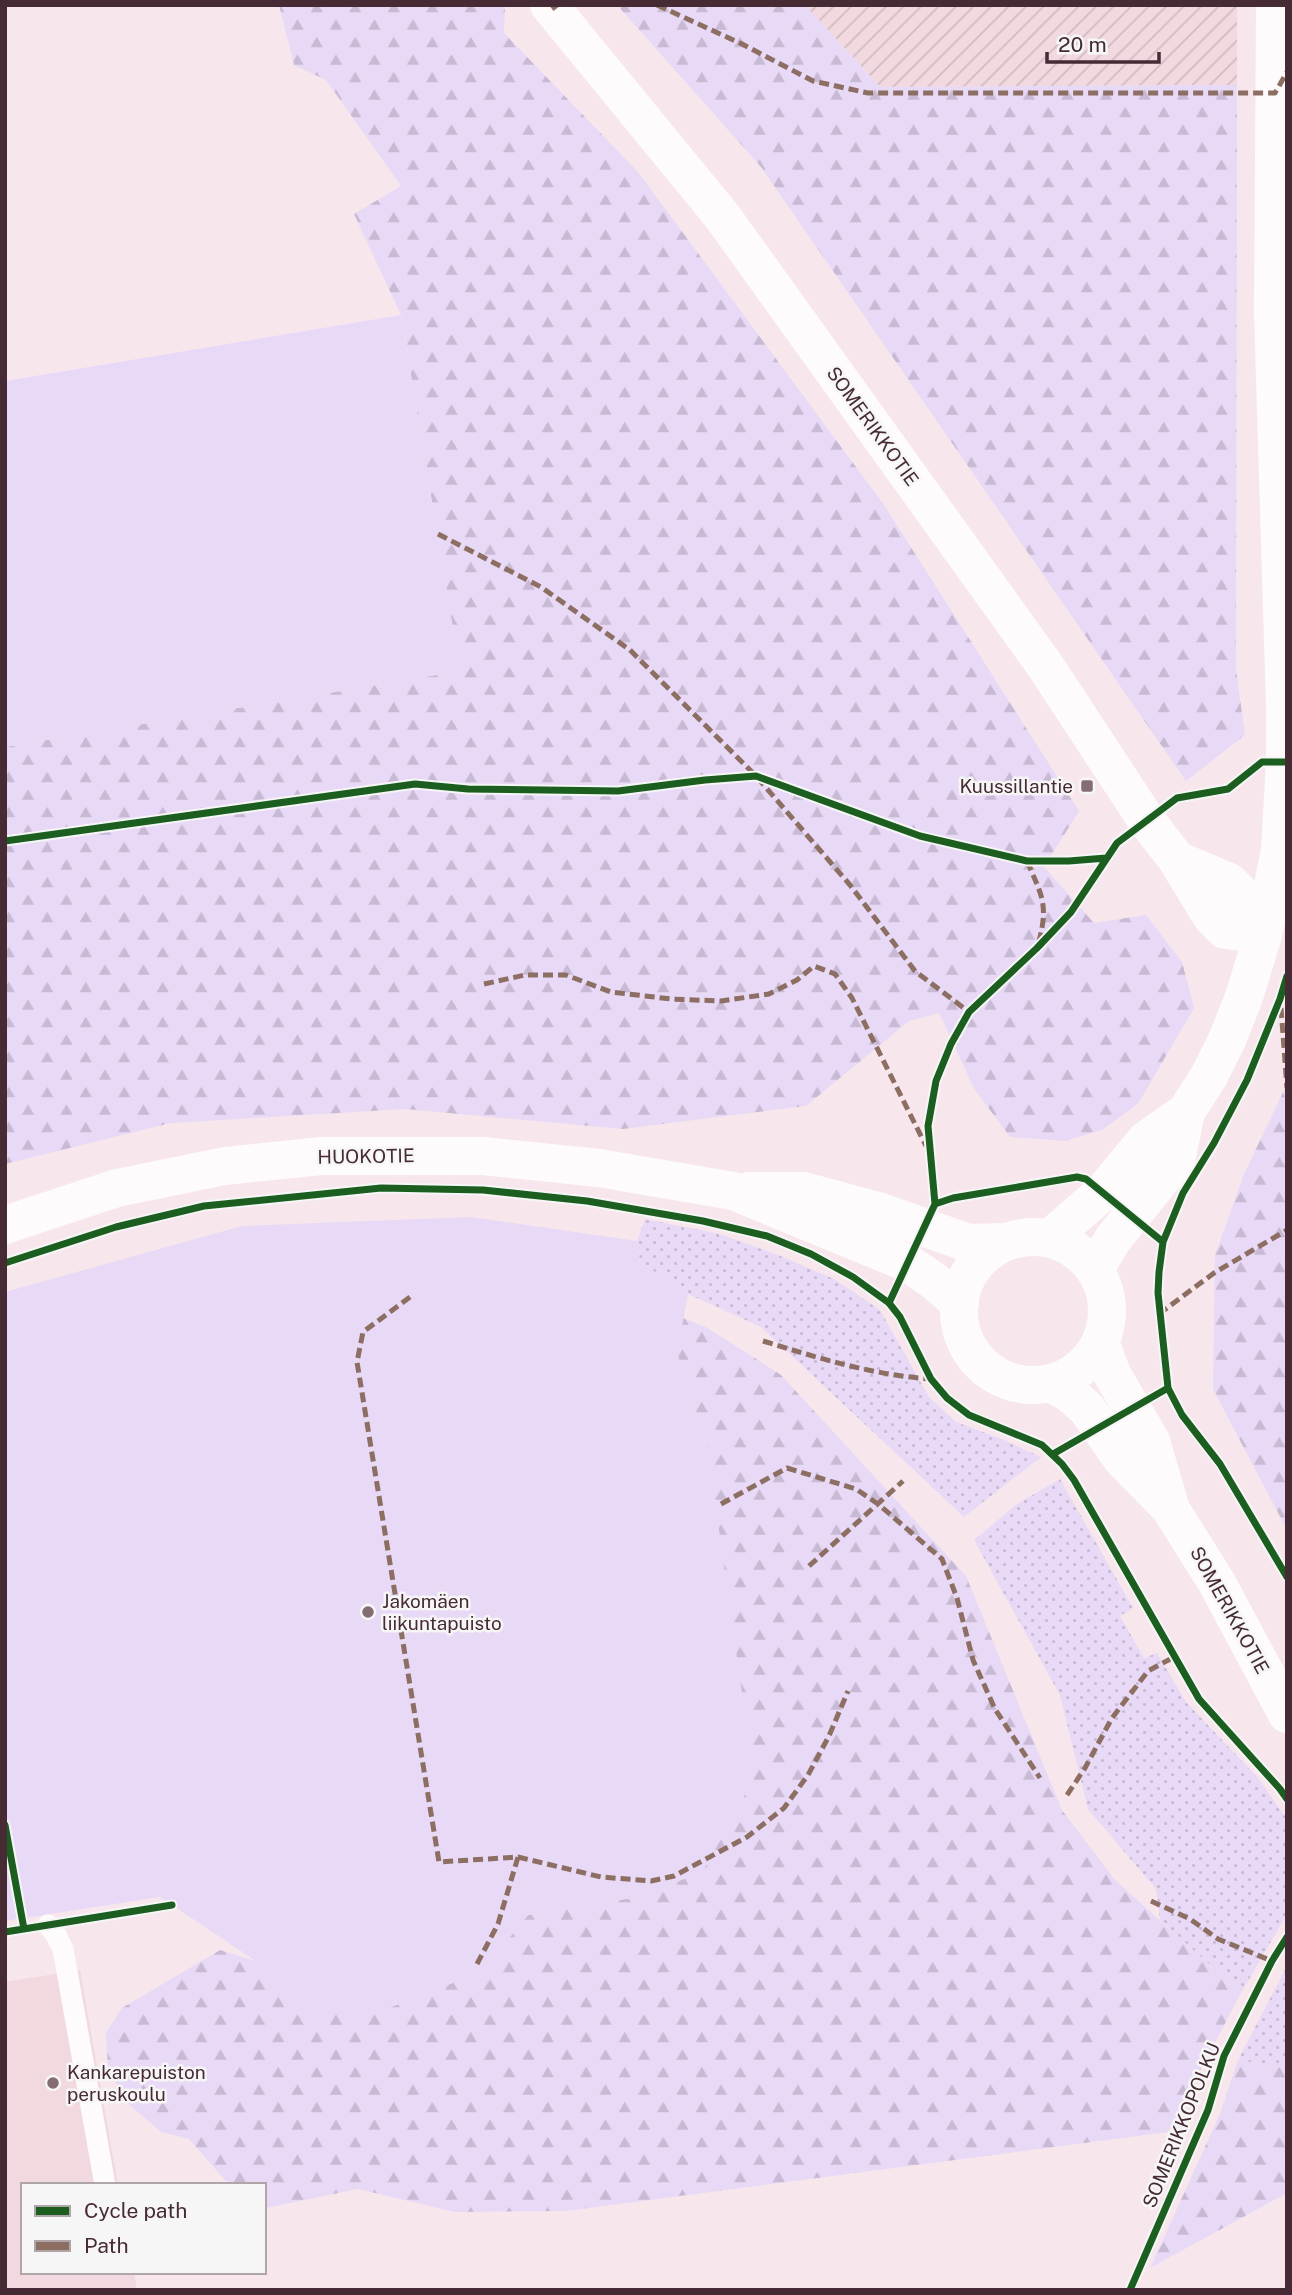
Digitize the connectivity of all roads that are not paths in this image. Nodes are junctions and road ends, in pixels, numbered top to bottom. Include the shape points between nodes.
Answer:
1 (550, 5) edge
2 (1275, 5) edge
3 (1263, 935) junction
4 (1186, 1112) junction
5 (733, 1191) junction
6 (5, 1225) edge
7 (1050, 1238) junction
8 (1005, 1242) junction
9 (1095, 1269) junction
10 (960, 1303) junction
11 (1100, 1342) junction
12 (1050, 1383) junction
13 (1170, 1508) junction
14 (1287, 1714) edge
15 (48, 1925) dead end
16 (105, 2183) edge

1 - 3 main road, SOMERIKKOTIE via 722,216 1046,667 1147,821 1177,860 1228,882 1244,897
2 - 3 main road via 1273,313 1285,762 1280,850
3 - 4 main road via 1227,1040
4 - 7 main road via 1147,1139 1102,1192
4 - 9 main road via 1176,1161
5 - 6 main road, HUOKOTIE via 599,1168 483,1156 321,1156 225,1166 117,1188
5 - 8 main road, HUOKOTIE via 804,1191 968,1243
5 - 10 main road, HUOKOTIE via 908,1263
7 - 8 main road
7 - 9 main road via 1069,1246
8 - 10 main road via 972,1269
9 - 11 main road via 1104,1287 1107,1311
10 - 12 main road via 966,1342 980,1363 1001,1378 1025,1385
11 - 12 main road via 1080,1368
11 - 13 main road, SOMERIKKOTIE via 1112,1374 1151,1441
12 - 13 main road, SOMERIKKOTIE via 1087,1409 1122,1459
13 - 14 main road, SOMERIKKOTIE via 1217,1583
15 - 16 lane via 63,1949

